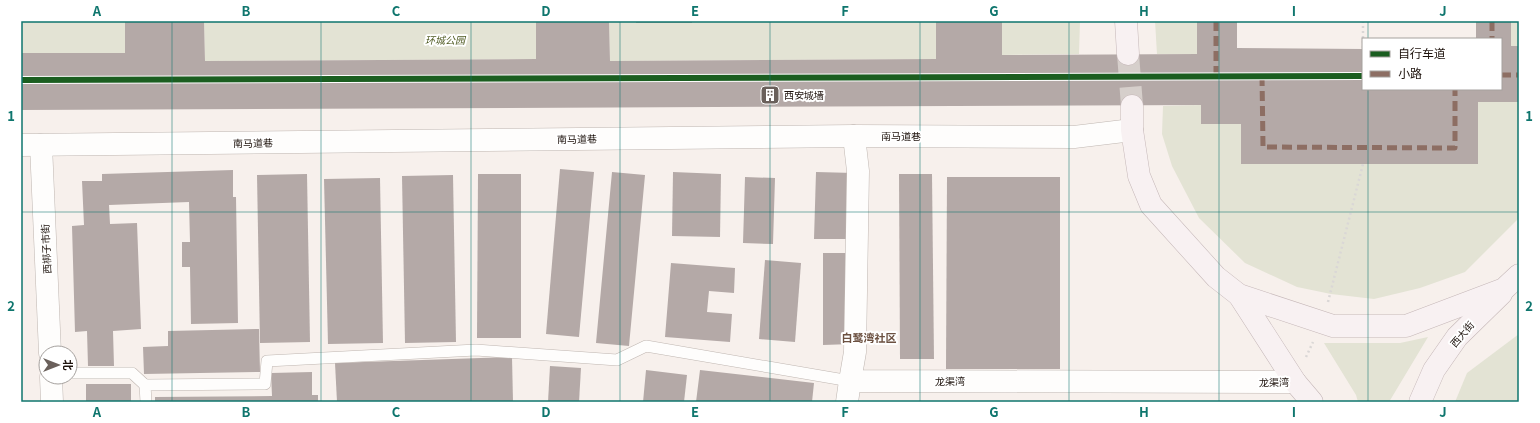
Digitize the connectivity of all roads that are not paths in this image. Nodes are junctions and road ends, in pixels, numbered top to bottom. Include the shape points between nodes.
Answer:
1 (1126, 21) edge
2 (1128, 54) tunnel mouth
3 (1132, 106) tunnel mouth
4 (1132, 130) junction
5 (854, 136) junction
6 (31, 145) edge
7 (1519, 276) edge
8 (1240, 295) junction
9 (49, 345) edge
10 (78, 373) edge
11 (850, 381) junction
12 (1295, 382) junction
13 (51, 385) edge
14 (145, 385) junction
15 (52, 402) edge
16 (146, 402) edge
17 (847, 402) edge
18 (1312, 402) edge
19 (1420, 402) edge

1 - 2 main road
3 - 4 main road
4 - 5 street, 南马道巷 via 1074,137
4 - 8 main road via 1139,176 1151,205 1216,277
5 - 6 street, 南马道巷
5 - 11 street via 858,171 855,352
6 - 9 street, 西梆子市街
7 - 8 main road via 1504,289 1406,326 1333,326
7 - 19 main road, 西大街 via 1457,337 1434,370
8 - 12 main road
10 - 14 lane via 132,373
11 - 12 street, 龙渠湾
11 - 14 lane via 646,346 617,360 476,350 267,361 266,384
11 - 17 street
12 - 18 main road
13 - 15 street
14 - 16 lane

